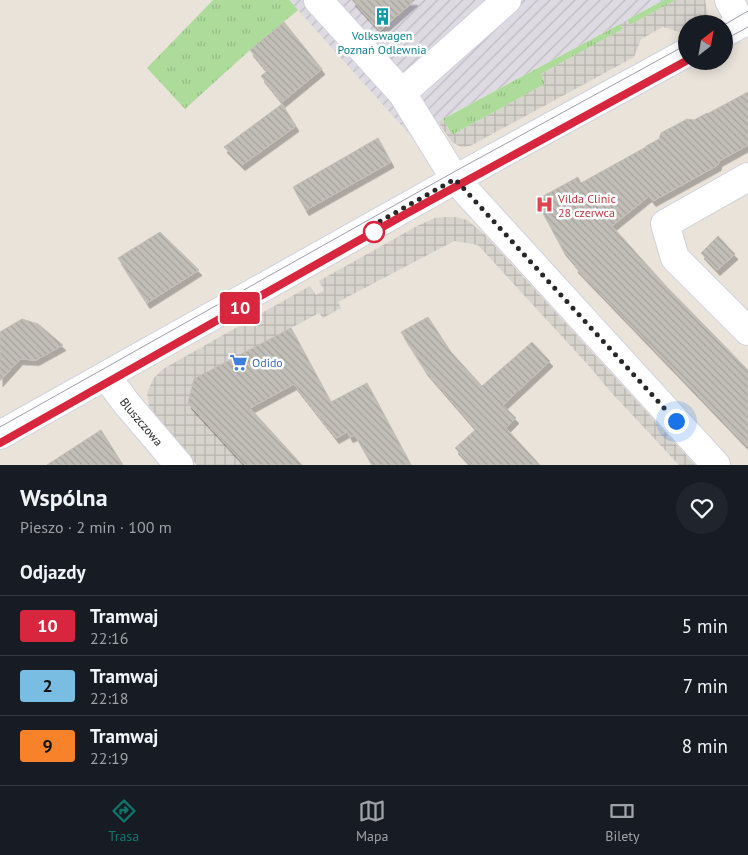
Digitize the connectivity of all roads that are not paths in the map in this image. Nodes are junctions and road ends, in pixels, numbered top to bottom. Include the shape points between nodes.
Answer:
1 (318, 0) edge
2 (507, 0) edge
3 (678, 57) edge
4 (402, 93) junction
5 (748, 177) edge
6 (455, 179) junction
7 (748, 331) edge
8 (106, 376) junction
9 (0, 435) edge
10 (179, 465) edge
11 (716, 465) edge

1 - 4 street
2 - 4 street
3 - 6 street
4 - 6 street
5 - 7 street via 665,224 675,258
6 - 8 street
6 - 11 street
8 - 9 street
8 - 10 street, Bluszczowa

